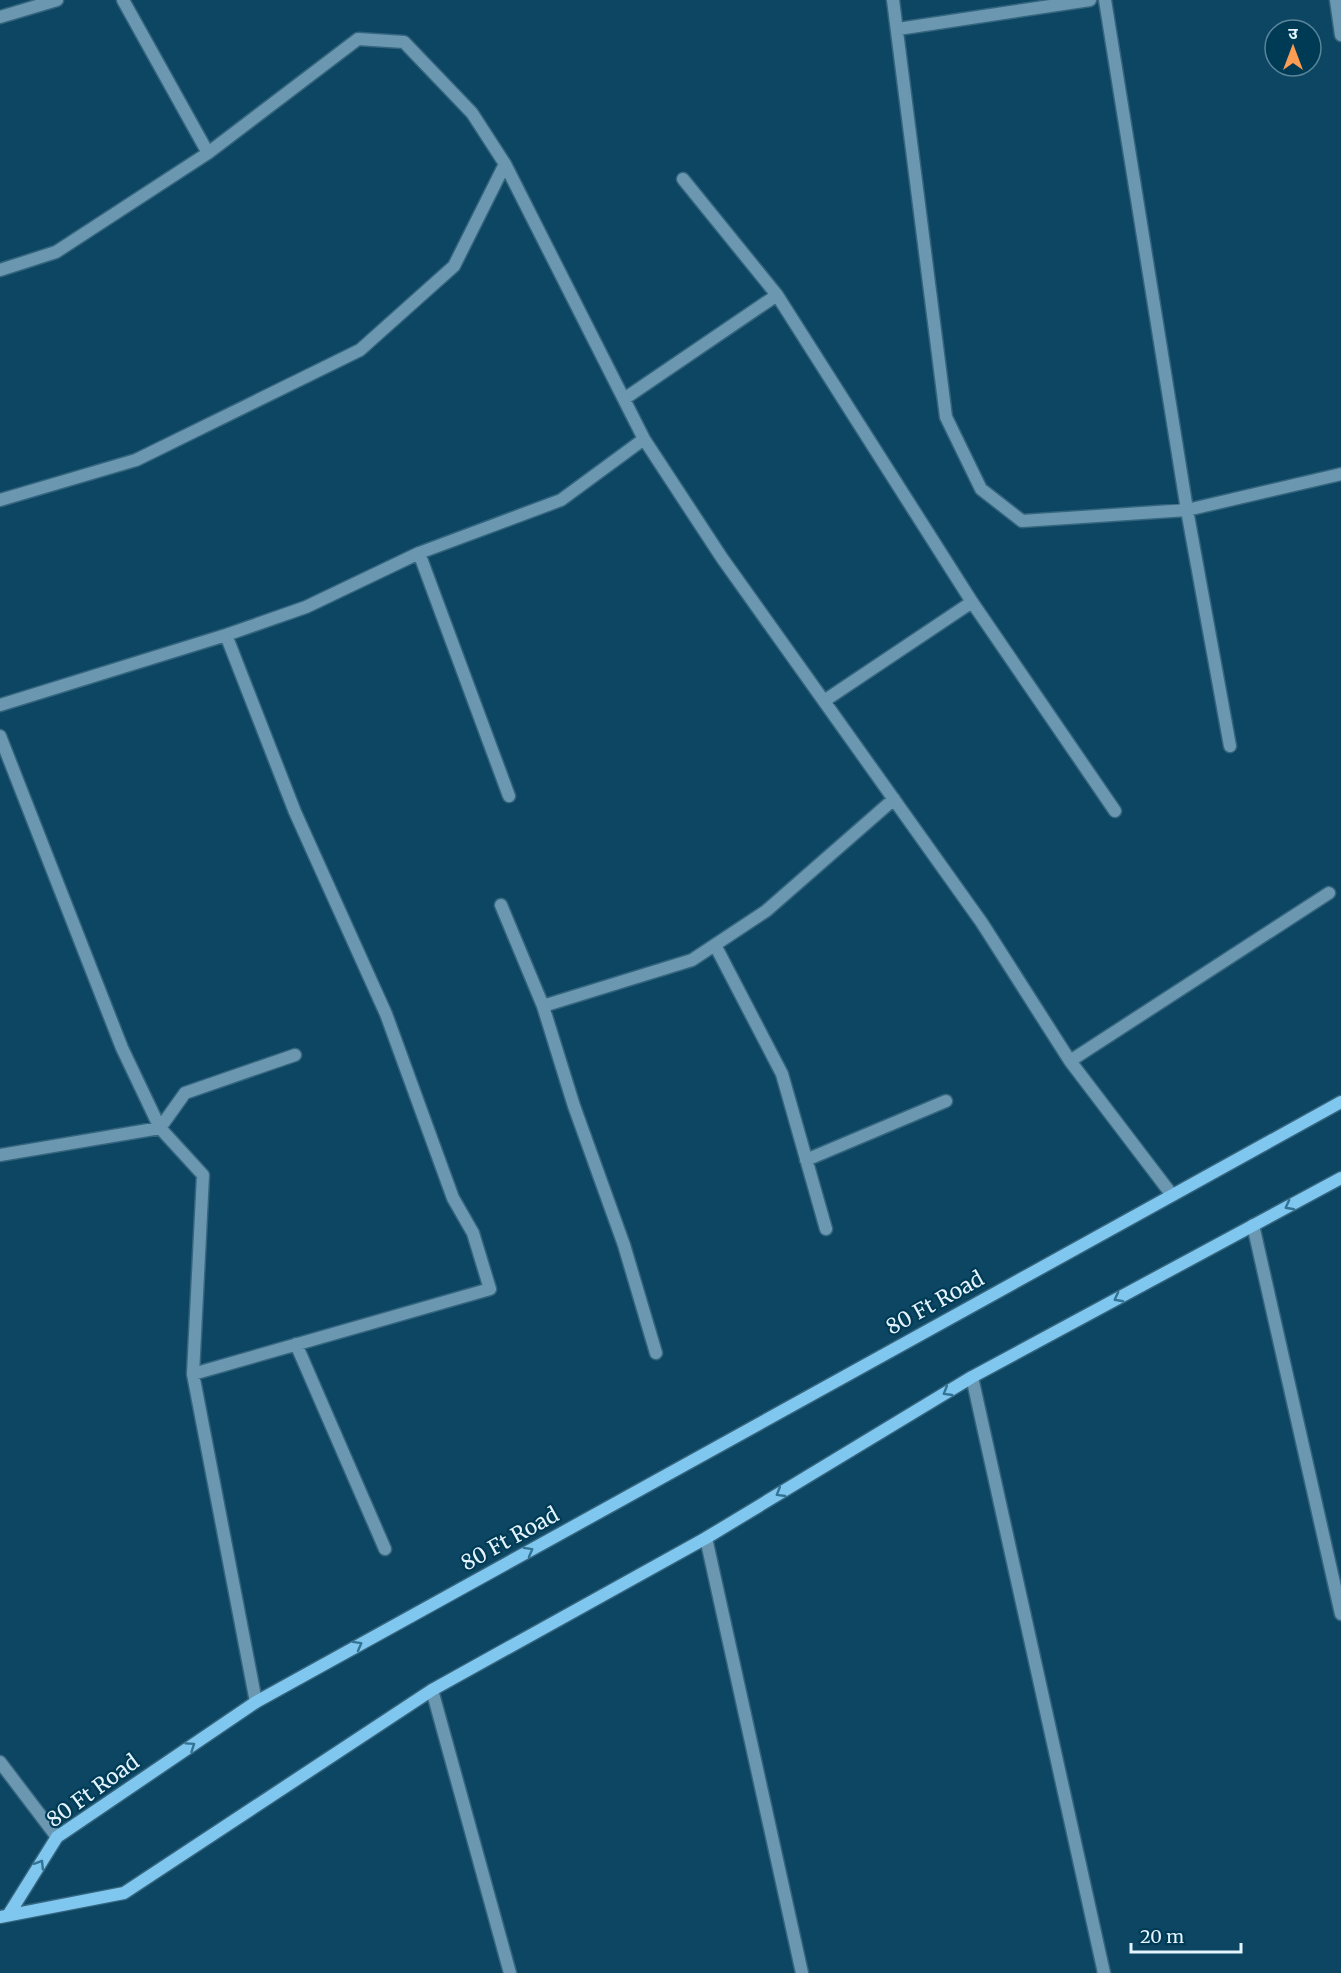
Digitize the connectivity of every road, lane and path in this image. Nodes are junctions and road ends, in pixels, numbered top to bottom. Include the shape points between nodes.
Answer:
1 (57, 0) edge
2 (123, 0) edge
3 (893, 0) edge
4 (1090, 0) edge
5 (1105, 0) edge
6 (1336, 0) edge
7 (0, 17) edge
8 (898, 29) junction
9 (1341, 35) edge
10 (208, 153) junction
11 (505, 164) junction
12 (683, 179) dead end
13 (0, 270) edge
14 (777, 296) junction
15 (624, 399) junction
16 (644, 440) junction
17 (1341, 474) edge
18 (0, 500) edge
19 (1186, 510) junction
20 (419, 553) junction
21 (972, 602) junction
22 (226, 635) junction
23 (824, 701) junction
24 (0, 705) edge
25 (0, 736) edge
26 (1230, 746) dead end
27 (509, 796) dead end
28 (894, 799) junction
29 (1115, 811) dead end
30 (1329, 893) dead end
31 (501, 905) dead end
32 (715, 945) junction
33 (543, 1006) junction
34 (295, 1055) dead end
35 (1070, 1061) junction
36 (946, 1101) dead end
37 (1341, 1102) edge
38 (160, 1128) junction
39 (0, 1155) edge
40 (806, 1160) junction
41 (1341, 1178) edge
42 (1172, 1195) junction
43 (1253, 1225) junction
44 (826, 1229) dead end
45 (296, 1344) junction
46 (656, 1353) dead end
47 (194, 1374) junction
48 (972, 1377) junction
49 (706, 1538) junction
50 (385, 1549) dead end
51 (1341, 1614) edge
52 (432, 1690) junction
53 (256, 1702) junction
54 (0, 1762) edge
55 (57, 1837) junction
56 (4, 1916) edge
57 (510, 1973) edge
58 (802, 1973) edge
59 (1104, 1973) edge

1 - 7 street
2 - 10 street
3 - 8 street
4 - 8 street
5 - 19 street
6 - 9 street
8 - 19 street via 946,417 981,489 1022,521
10 - 11 street via 358,39 404,42 472,113
10 - 13 street via 56,252
11 - 15 street
11 - 18 street via 454,266 360,350 136,460
12 - 14 street
14 - 15 street
14 - 21 street
15 - 16 street
16 - 20 street via 561,500
16 - 23 street
17 - 19 street
19 - 26 street
20 - 22 street via 306,607
20 - 27 street
21 - 23 street
21 - 29 street
22 - 24 street
22 - 45 street via 295,812 386,1014 453,1198 473,1233 490,1289
23 - 28 street
25 - 38 street via 118,1037
28 - 32 street via 766,911
28 - 35 street via 982,923
30 - 35 street
31 - 33 street
32 - 33 street via 692,960
32 - 40 street via 782,1074
33 - 46 street via 624,1245
34 - 38 street via 185,1093
35 - 42 street
36 - 40 street
37 - 42 main road, 80 Ft Road
38 - 39 street
38 - 47 street via 203,1175
40 - 44 street
41 -> 43 main road, 80 Ft Road
53 -> 42 main road, 80 Ft Road
43 -> 48 main road, 80 Ft Road
43 - 51 street
45 - 47 street
45 - 50 street
47 - 53 street
48 -> 49 main road, 80 Ft Road
48 - 59 street
49 - 52 main road, 80 Ft Road
49 - 58 street
52 - 56 main road, 80 Ft Road via 124,1893
52 - 57 street
55 -> 53 main road, 80 Ft Road
54 - 55 street
56 -> 55 main road, 80 Ft Road

